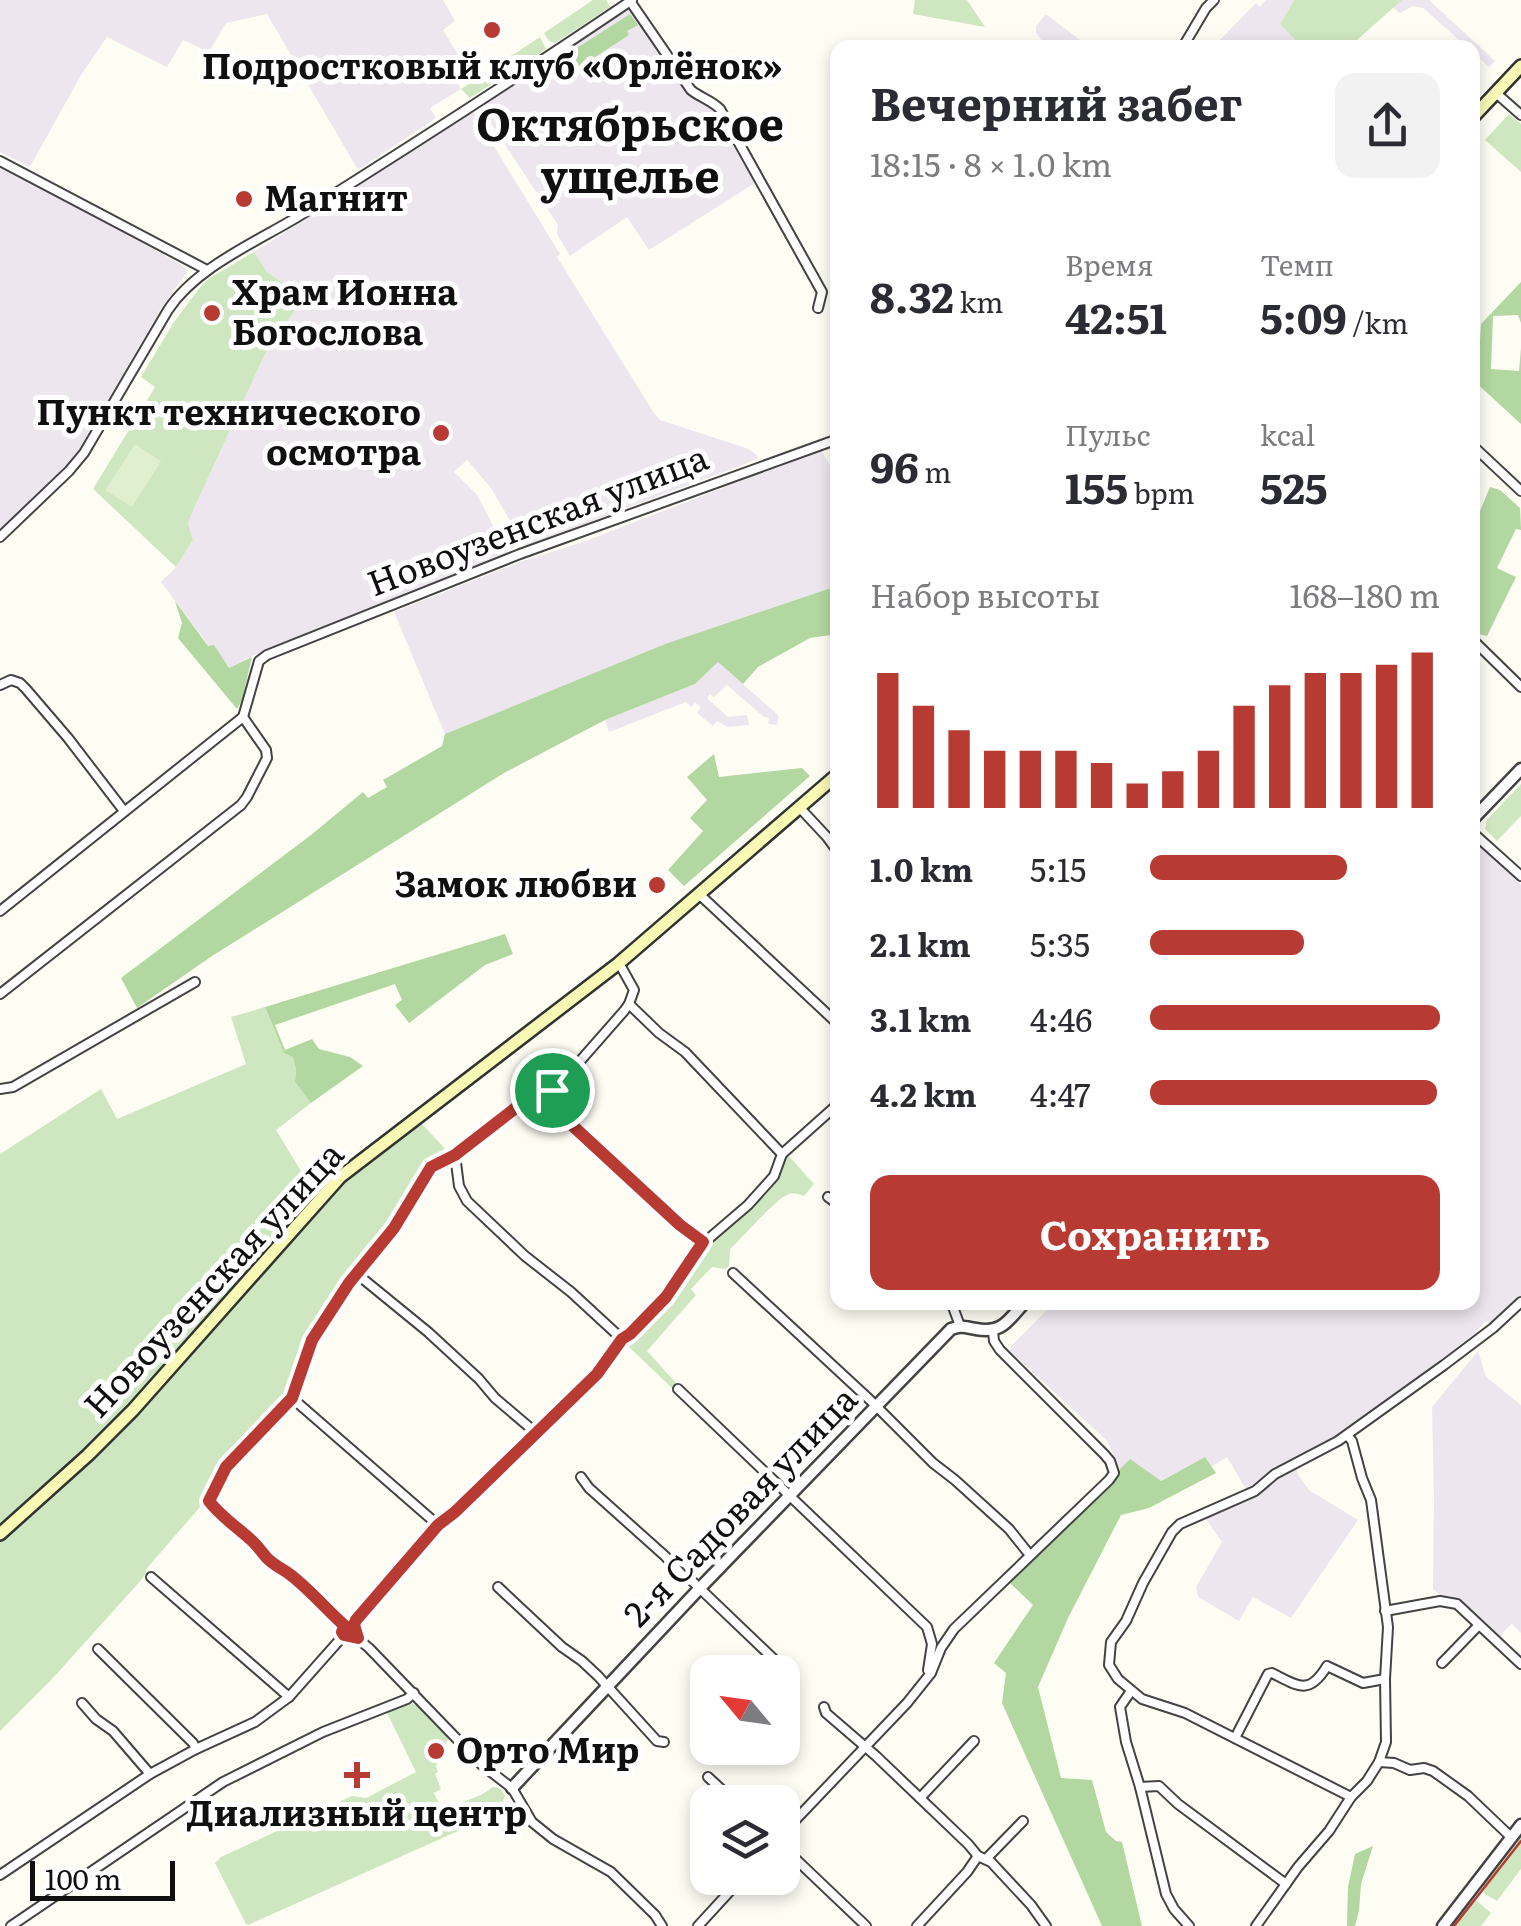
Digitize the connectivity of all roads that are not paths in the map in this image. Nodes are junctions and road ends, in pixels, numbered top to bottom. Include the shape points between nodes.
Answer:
1 (1214, 0) edge
2 (631, 1) edge
3 (1187, 40) edge
4 (1521, 66) edge
5 (1496, 93) junction
6 (1480, 110) edge
7 (1521, 115) edge
8 (0, 160) edge
9 (208, 270) junction
10 (818, 308) dead end
11 (830, 442) edge
12 (1480, 453) edge
13 (1521, 491) edge
14 (0, 537) edge
15 (1480, 647) edge
16 (0, 685) edge
17 (1521, 687) edge
18 (242, 717) junction
19 (1521, 769) edge
20 (830, 781) edge
21 (799, 807) junction
22 (124, 811) junction
23 (1480, 812) edge
24 (1480, 839) edge
25 (830, 841) edge
26 (1521, 876) edge
27 (698, 894) junction
28 (0, 912) edge
29 (619, 963) junction
30 (195, 982) dead end
31 (0, 994) edge
32 (629, 1004) junction
33 (830, 1017) edge
34 (0, 1089) edge
35 (552, 1090) junction
36 (830, 1111) edge
37 (782, 1154) junction
38 (455, 1155) junction
39 (703, 1242) junction
40 (733, 1273) dead end
41 (357, 1274) junction
42 (1521, 1302) edge
43 (954, 1310) edge
44 (1018, 1310) edge
45 (960, 1326) junction
46 (992, 1331) junction
47 (622, 1339) junction
48 (678, 1389) dead end
49 (292, 1398) junction
50 (875, 1406) junction
51 (534, 1432) junction
52 (1346, 1434) junction
53 (582, 1477) dead end
54 (789, 1496) junction
55 (438, 1525) junction
56 (0, 1534) edge
57 (1030, 1554) junction
58 (152, 1578) dead end
59 (498, 1587) dead end
60 (699, 1588) junction
61 (1386, 1611) junction
62 (1479, 1625) junction
63 (347, 1629) junction
64 (98, 1649) dead end
65 (769, 1655) edge
66 (1442, 1662) dead end
67 (1521, 1664) edge
68 (931, 1673) junction
69 (1385, 1679) junction
70 (606, 1688) junction
71 (1131, 1692) junction
72 (414, 1693) junction
73 (288, 1697) junction
74 (82, 1703) dead end
75 (824, 1707) dead end
76 (1235, 1738) junction
77 (974, 1741) dead end
78 (664, 1742) dead end
79 (866, 1747) junction
80 (196, 1749) junction
81 (1379, 1762) junction
82 (150, 1774) junction
83 (708, 1777) dead end
84 (717, 1785) edge
85 (512, 1788) junction
86 (1140, 1788) junction
87 (920, 1798) junction
88 (1352, 1798) junction
89 (800, 1815) edge
90 (1023, 1821) dead end
91 (1521, 1825) edge
92 (1512, 1838) junction
93 (982, 1857) junction
94 (800, 1863) edge
95 (0, 1875) edge
96 (1286, 1884) junction
97 (726, 1895) edge
98 (11, 1926) edge
99 (662, 1926) edge
100 (698, 1926) edge
101 (866, 1926) edge
102 (917, 1926) edge
103 (1046, 1926) edge
104 (1189, 1926) edge
105 (1256, 1926) edge
106 (1443, 1926) edge

1 - 3 street
2 - 9 street
2 - 10 street via 691,90 720,109 822,292
4 - 5 main road
5 - 6 main road
5 - 7 street
8 - 9 street
9 - 14 street via 176,298 84,453
11 - 18 street, Новоузенская улица via 267,655 259,661
12 - 13 street
15 - 17 street
16 - 22 street via 11,680 26,690
18 - 22 street
18 - 31 street via 267,758 241,804
19 - 23 street
20 - 21 main road, Новоузенская улица
21 - 25 street
21 - 27 main road, Новоузенская улица
22 - 28 street
24 - 26 street
27 - 29 main road, Новоузенская улица
27 - 33 street
29 - 32 street via 634,990
29 - 56 main road, Новоузенская улица via 340,1176 133,1410
30 - 34 street
32 - 35 street
32 - 37 street
35 - 38 street via 531,1096
35 - 39 street via 550,1104
36 - 37 street
37 - 39 street via 774,1176 748,1205
38 - 41 street via 431,1167
38 - 47 street via 467,1200
39 - 47 street via 666,1297
40 - 50 street
41 - 49 street via 312,1340
41 - 51 street
42 - 52 street
43 - 45 street
44 - 46 street
45 - 46 street
45 - 50 street, 2-я Садовая улица
46 - 57 street via 1000,1350 1104,1454 1114,1473
47 - 51 street via 597,1374
48 - 54 street
49 - 55 street
49 - 63 street via 226,1467 209,1501
50 - 54 street, 2-я Садовая улица
50 - 57 street
51 - 55 street
52 - 61 street via 1371,1500
52 - 71 street via 1255,1491 1172,1532 1108,1653
53 - 60 street
54 - 60 street, 2-я Садовая улица
54 - 68 street via 928,1627
55 - 63 street
57 - 68 street via 954,1629
58 - 73 street
59 - 70 street
60 - 65 street
60 - 70 street, 2-я Садовая улица
61 - 62 street via 1448,1601
61 - 69 street
62 - 66 street
62 - 67 street
63 - 72 street
63 - 73 street
64 - 80 street
68 - 79 street
69 - 76 street via 1363,1682 1327,1666 1313,1684 1298,1686 1268,1674
69 - 81 street via 1386,1742
70 - 78 street
70 - 85 street, 2-я Садовая улица
71 - 76 street
71 - 86 street via 1120,1708
72 - 85 street
72 - 98 street via 222,1782
73 - 80 street via 254,1722
74 - 82 street
75 - 79 street
76 - 88 street
77 - 87 street
79 - 87 street
79 - 89 street
80 - 82 street
81 - 88 street
81 - 92 street via 1433,1770
82 - 95 street
83 - 84 street
85 - 99 street via 532,1822 611,1872
86 - 96 street via 1159,1786
86 - 104 street via 1166,1894
87 - 93 street
88 - 96 street
90 - 93 street
91 - 92 street
92 - 106 street
93 - 102 street
93 - 103 street
94 - 101 street
96 - 105 street
97 - 100 street

